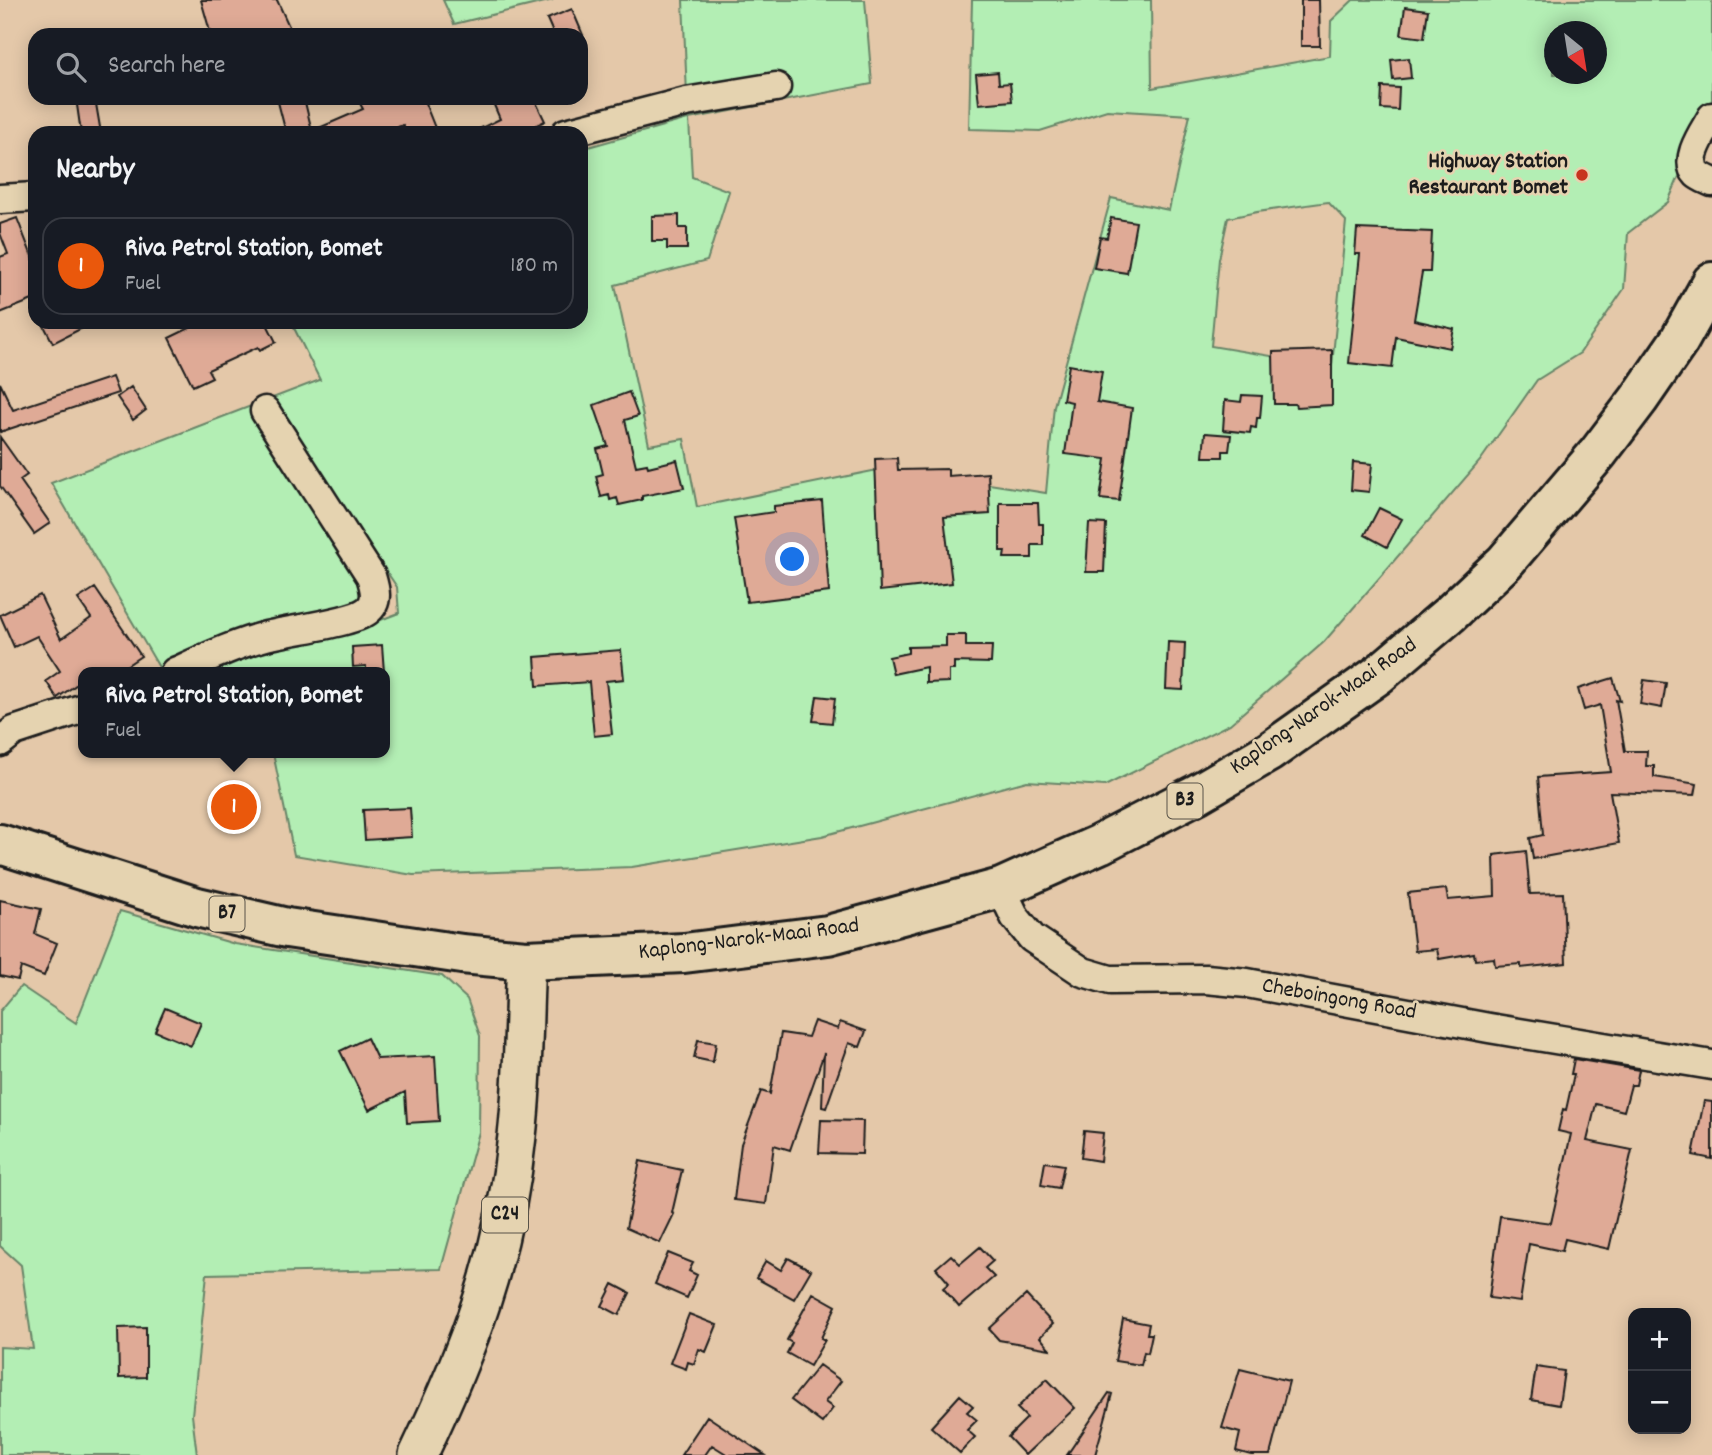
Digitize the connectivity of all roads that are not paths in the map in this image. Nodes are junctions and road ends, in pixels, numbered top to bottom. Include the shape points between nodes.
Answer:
1 (776, 87) dead end
2 (1712, 117) edge
3 (588, 127) edge
4 (1712, 182) edge
5 (28, 197) edge
6 (0, 199) edge
7 (1712, 282) edge
8 (265, 411) dead end
9 (187, 667) edge
10 (78, 710) edge
11 (0, 742) edge
12 (0, 844) edge
13 (1001, 888) junction
14 (462, 954) joint
15 (526, 960) junction
16 (1712, 1065) edge
17 (418, 1455) edge

1 - 3 street via 686,102
2 - 4 street via 1692,165 1697,174
5 - 6 street
7 - 13 highway, Kaplong-Narok-Maai Road / B3 via 1679,341 1598,453 1505,562 1451,614 1378,675 1269,752 1100,844
8 - 9 street via 371,576 374,604 352,618 264,636
10 - 11 street via 14,731
12 - 14 highway, B7 via 197,906 274,925
13 - 15 highway, Kaplong-Narok-Maai Road / B3 via 828,934 684,953
13 - 16 street, Cheboingong Road via 1032,938 1083,972 1110,981 1247,983
14 - 15 highway, Kaplong-Narok-Maai Road / B3
15 - 17 main road, C24 via 517,1136 495,1264 468,1344

